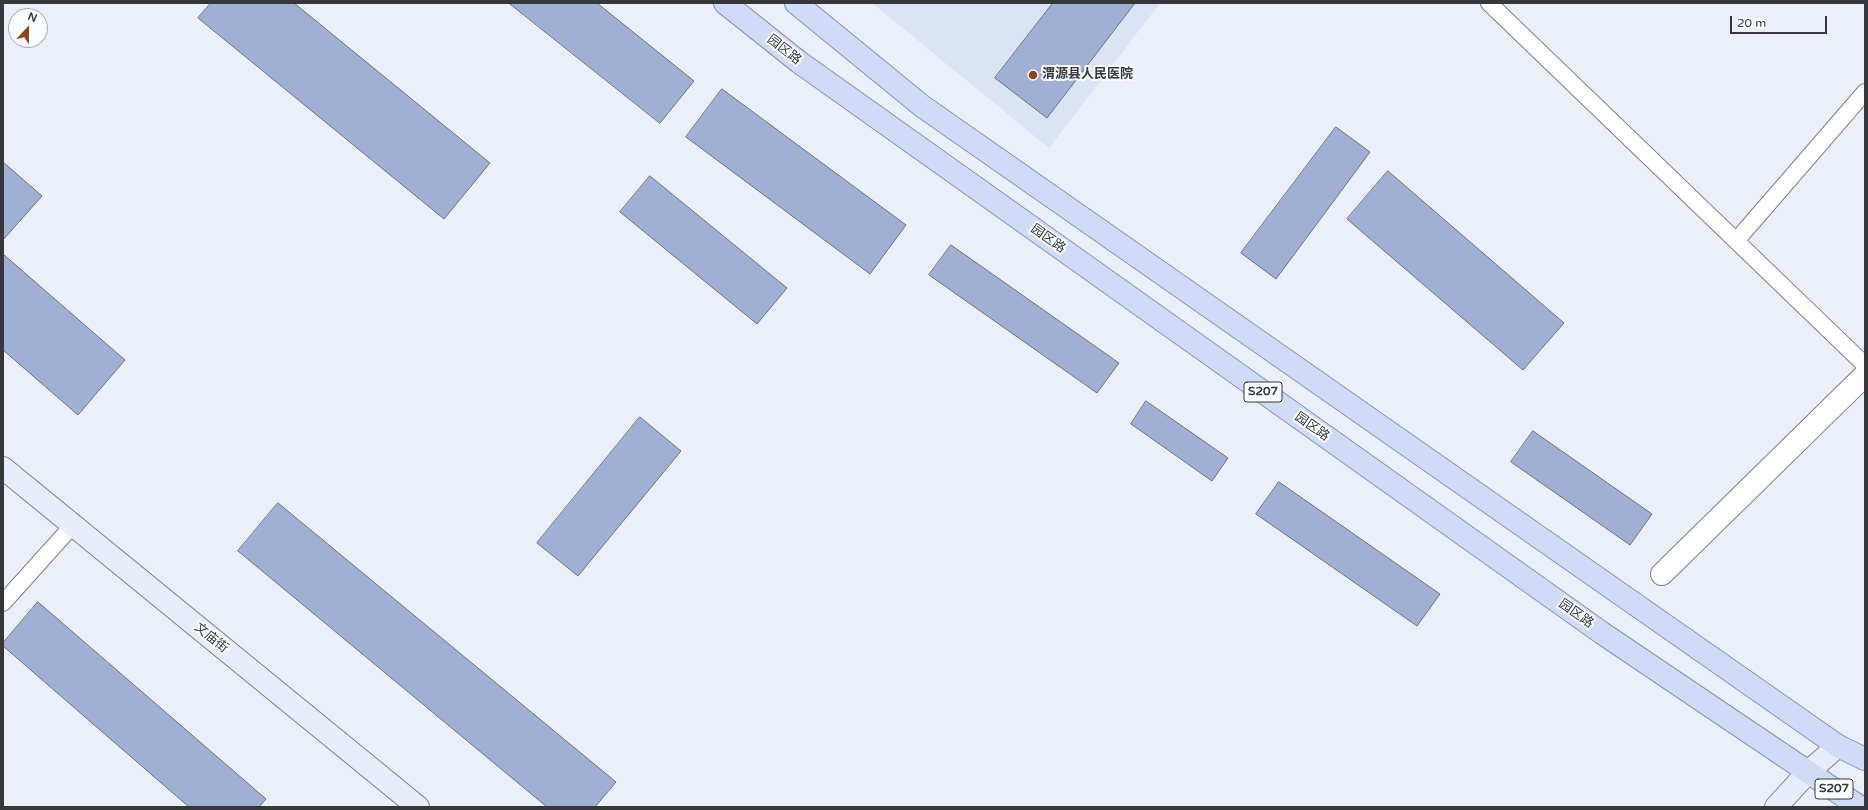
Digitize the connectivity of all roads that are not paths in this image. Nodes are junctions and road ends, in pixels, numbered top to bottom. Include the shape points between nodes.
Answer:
1 (725, 3) edge
2 (796, 3) edge
3 (1489, 3) edge
4 (1865, 92) edge
5 (1736, 241) junction
6 (1865, 365) edge
7 (1865, 375) edge
8 (3, 468) edge
9 (73, 525) junction
10 (1662, 574) dead end
11 (3, 603) edge
12 (1838, 746) junction
13 (1865, 759) edge
14 (1808, 772) junction
15 (418, 807) edge
16 (1776, 807) edge
17 (1860, 807) edge

1 - 14 main road, 园区路 / S207 via 799,62 1602,633
2 - 12 main road via 922,106
3 - 5 lane
4 - 5 lane
5 - 6 lane
7 - 10 street
8 - 9 main road, 文庙街
9 - 11 lane
9 - 15 main road, 文庙街
12 - 13 main road
12 - 14 main road
14 - 16 main road
14 - 17 main road, S207

